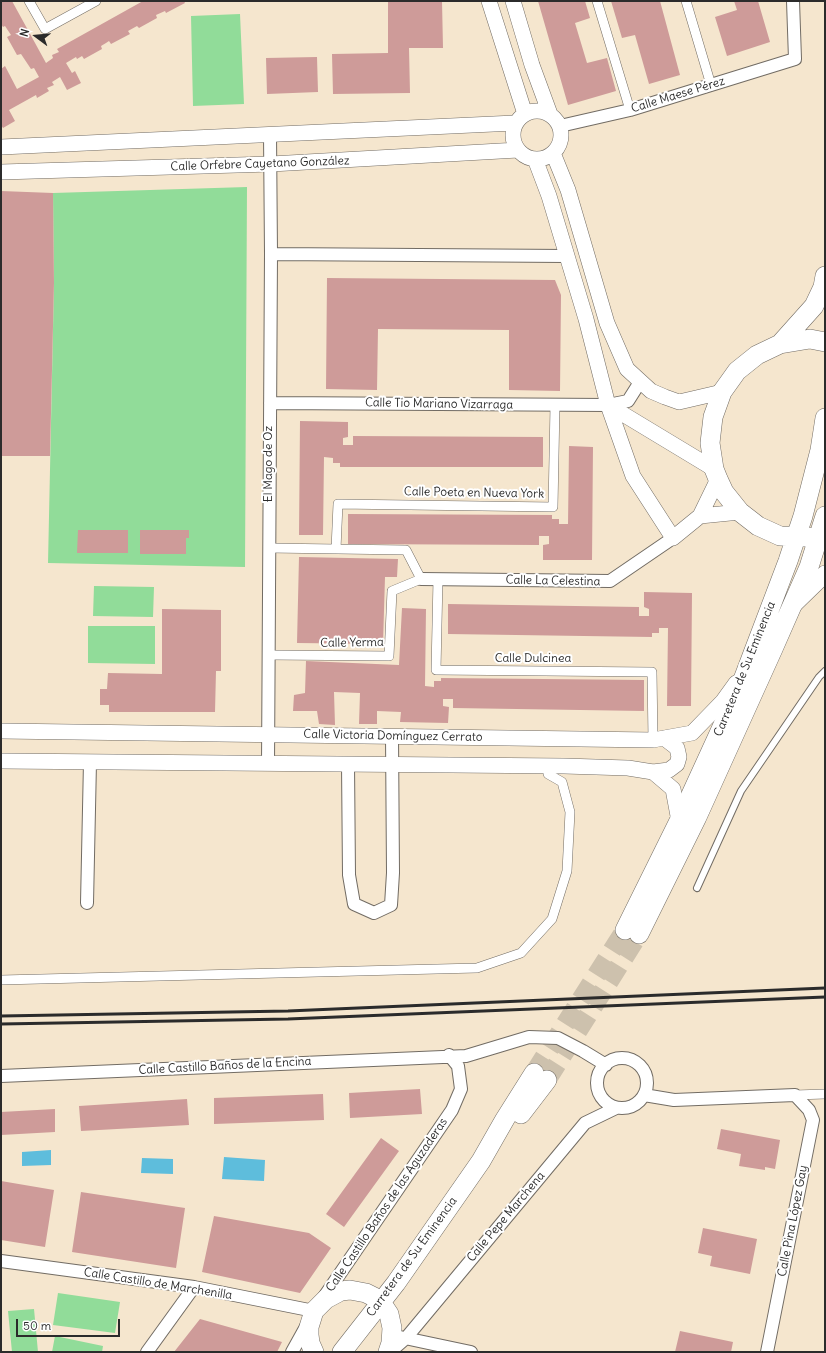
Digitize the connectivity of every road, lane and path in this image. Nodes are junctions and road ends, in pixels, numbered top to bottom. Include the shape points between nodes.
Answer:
1 (29, 1) edge
2 (96, 1) edge
3 (489, 1) edge
4 (513, 1) edge
5 (597, 1) edge
6 (686, 1) edge
7 (793, 1) edge
8 (711, 85) junction
9 (630, 110) junction
10 (550, 114) junction
11 (520, 118) junction
12 (560, 126) junction
13 (270, 134) junction
14 (1, 147) edge
15 (518, 150) junction
16 (553, 154) junction
17 (535, 159) junction
18 (271, 164) junction
19 (1, 172) edge
20 (271, 254) junction
21 (567, 256) junction
22 (825, 276) edge
23 (825, 342) edge
24 (780, 344) junction
25 (640, 382) junction
26 (722, 392) junction
27 (270, 403) junction
28 (555, 405) junction
29 (608, 405) junction
30 (825, 418) edge
31 (716, 474) junction
32 (740, 512) junction
33 (700, 516) junction
34 (825, 516) edge
35 (796, 537) junction
36 (673, 538) junction
37 (822, 538) edge
38 (269, 548) junction
39 (336, 549) junction
40 (825, 574) edge
41 (420, 579) junction
42 (438, 579) junction
43 (791, 607) junction
44 (268, 656) junction
45 (750, 662) junction
46 (825, 671) edge
47 (1, 731) edge
48 (268, 734) junction
49 (392, 736) junction
50 (658, 739) junction
51 (1, 761) edge
52 (90, 762) junction
53 (268, 764) junction
54 (348, 764) junction
55 (392, 764) junction
56 (653, 772) junction
57 (548, 774) dead end
58 (679, 821) junction
59 (697, 888) dead end
60 (87, 903) dead end
61 (1, 980) edge
62 (449, 1056) junction
63 (606, 1065) junction
64 (1, 1076) edge
65 (541, 1077) tunnel mouth
66 (825, 1094) edge
67 (644, 1095) junction
68 (795, 1095) junction
69 (616, 1108) junction
70 (1, 1261) edge
71 (194, 1287) junction
72 (380, 1302) junction
73 (314, 1311) junction
74 (394, 1344) edge
75 (147, 1352) edge
76 (292, 1352) edge
77 (314, 1352) edge
78 (342, 1352) edge
79 (471, 1352) edge
80 (767, 1352) edge

1 - 2 street via 45,29
3 - 11 street
4 - 10 street
5 - 9 street
6 - 8 street
7 - 8 street, Calle Maese Pérez via 795,60
8 - 9 street, Calle Maese Pérez
9 - 12 street, Calle Maese Pérez
10 - 11 street via 535,110
10 - 12 street
11 - 13 street
11 - 15 street via 512,134
12 - 16 street via 561,141
13 - 14 street
13 - 18 street, El Mago de Oz
15 - 17 street via 523,155
15 - 18 street, Calle Orfebre Cayetano González
16 - 17 street
16 - 25 street via 568,190 607,323 627,369
17 - 21 street
18 - 19 street, Calle Orfebre Cayetano González
18 - 20 street, El Mago de Oz
20 - 21 street
20 - 27 street, El Mago de Oz
21 - 29 street
22 - 24 main road via 823,288 814,306
23 - 24 main road via 810,339
24 - 26 main road via 757,355 737,371
25 - 26 street via 664,398 679,402
25 - 29 street, Calle Tio Mariano Vizarraga via 628,401
26 - 31 main road via 713,417 710,443
27 - 28 street, Calle Tio Mariano Vizarraga
27 - 38 street, El Mago de Oz
28 - 29 street, Calle Tio Mariano Vizarraga
28 - 39 street, Calle Poeta en Nueva York via 553,506 338,504
29 - 31 street
29 - 36 street via 633,476
30 - 35 main road, Carretera de Su Eminencia via 820,450
31 - 32 main road via 724,492
31 - 33 street
32 - 33 street
32 - 35 main road via 758,526 780,536
33 - 36 street
34 - 37 main road, Carretera de Su Eminencia
35 - 37 main road
35 - 45 main road, Carretera de Su Eminencia
36 - 42 street, Calle La Celestina via 610,581
37 - 43 main road, Carretera de Su Eminencia
38 - 39 street
38 - 44 street, El Mago de Oz
39 - 41 street via 406,550
40 - 43 main road
41 - 42 street, Calle La Celestina
41 - 44 street, Calle Yerma via 392,591 389,656
42 - 50 street, Calle Dulcinea via 436,670 652,672
43 - 58 main road, Carretera de Su Eminencia via 697,817 632,932
44 - 48 street, El Mago de Oz
45 - 50 street, Calle Victoria Domínguez Cerrato via 724,701 692,732
45 - 58 main road, Carretera de Su Eminencia
46 - 59 lane via 741,791
47 - 48 street, Calle Victoria Domínguez Cerrato
48 - 49 street, Calle Victoria Domínguez Cerrato
48 - 53 street, El Mago de Oz
49 - 50 street, Calle Victoria Domínguez Cerrato
49 - 55 street
50 - 56 street via 676,748 679,757 677,764 669,770
51 - 52 street
52 - 53 street
52 - 60 street
53 - 54 street
54 - 55 street
54 - 55 street via 349,875 354,904 374,913 391,905
55 - 56 street via 571,766 628,768
56 - 58 street via 673,789
57 - 61 street via 562,782 570,812 567,871 552,919 521,952 477,968
62 - 63 street, Calle Castillo Baños de la Encina via 466,1056 528,1037 558,1038
62 - 64 street, Calle Castillo Baños de la Encina
62 - 73 street, Calle Castillo Baños de las Aguzaderas via 458,1066 462,1089 452,1110
63 - 67 street via 624,1058 639,1065 647,1079
63 - 69 street via 598,1075 598,1092 606,1102
65 - 72 main road, Carretera de Su Eminencia via 505,1119 481,1161
66 - 68 street
67 - 68 street via 674,1100
67 - 69 street via 632,1106
68 - 80 street, Calle Pina López Gay via 813,1120
69 - 74 street, Calle Pepe Marchena via 585,1123
70 - 71 street, Calle Castillo de Marchenilla
71 - 73 street, Calle Castillo de Marchenilla
71 - 75 street
72 - 73 main road via 366,1293 341,1291 326,1299
72 - 74 main road via 389,1314
72 - 78 main road, Carretera de Su Eminencia
73 - 76 street, Calle Castillo Baños de las Aguzaderas
73 - 77 main road via 309,1331
74 - 79 street

